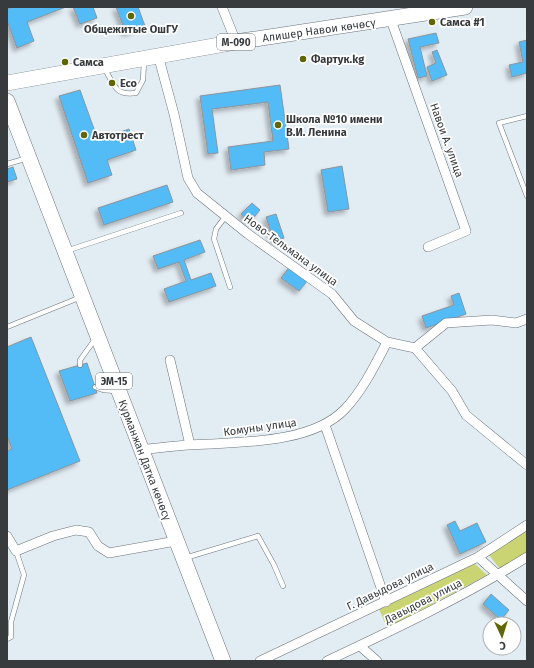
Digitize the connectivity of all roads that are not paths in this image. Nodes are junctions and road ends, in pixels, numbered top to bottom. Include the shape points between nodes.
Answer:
1 (222, 7) edge
2 (465, 7) edge
3 (424, 10) edge
4 (391, 20) junction
5 (236, 42) junction
6 (151, 57) junction
7 (103, 66) junction
8 (7, 83) edge
9 (7, 101) edge
10 (527, 116) edge
11 (29, 158) junction
12 (7, 164) edge
13 (527, 196) edge
14 (181, 213) dead end
15 (226, 216) junction
16 (428, 246) dead end
17 (66, 251) junction
18 (230, 287) dead end
19 (83, 296) junction
20 (527, 318) edge
21 (7, 327) edge
22 (98, 337) junction
23 (387, 342) junction
24 (415, 348) junction
25 (170, 360) dead end
26 (80, 365) dead end
27 (95, 387) dead end
28 (118, 391) junction
29 (325, 425) junction
30 (190, 445) junction
31 (140, 450) junction
32 (527, 465) edge
33 (527, 525) edge
34 (7, 536) edge
35 (176, 541) junction
36 (16, 551) junction
37 (478, 557) junction
38 (527, 557) edge
39 (183, 558) junction
40 (498, 575) junction
41 (282, 586) dead end
42 (527, 601) edge
43 (386, 602) junction
44 (7, 639) edge
45 (360, 646) junction
46 (222, 661) edge
47 (260, 661) edge
48 (327, 661) edge
49 (377, 661) edge

1 - 5 street
2 - 3 main road, Алишер Навои көчөсү / М-090
3 - 4 main road, Алишер Навои көчөсү / М-090
4 - 5 main road, Алишер Навои көчөсү / М-090
4 - 16 street, Навои А. улица via 466,231
5 - 6 main road, Алишер Навои көчөсү / М-090
6 - 7 main road, Алишер Навои көчөсү / М-090
6 - 7 lane via 136,93 118,92
6 - 15 street, Ново-Тельмана улица via 174,114 188,178 197,193
7 - 8 main road, Алишер Навои көчөсү / М-090
9 - 11 main road, Курманжан Датка көчөсү / ЭМ-15
10 - 13 lane via 499,123
11 - 12 lane
11 - 17 main road, Курманжан Датка көчөсү / ЭМ-15
14 - 17 lane
15 - 18 lane via 216,229 214,239
15 - 23 street, Ново-Тельмана улица via 332,294 354,321
17 - 19 main road, Курманжан Датка көчөсү / ЭМ-15
19 - 21 lane
19 - 22 main road, Курманжан Датка көчөсү / ЭМ-15
20 - 24 street via 516,323 492,320 446,323
22 - 26 lane via 80,360
22 - 28 main road, Курманжан Датка көчөсү / ЭМ-15
23 - 24 street, Ново-Тельмана улица
23 - 29 street, Комуны улица via 350,404
24 - 32 street via 452,390 466,415
25 - 30 street
27 - 28 lane
28 - 31 main road, Курманжан Датка көчөсү / ЭМ-15
29 - 30 street, Комуны улица via 300,435 223,445
29 - 43 street
30 - 31 street, Комуны улица
31 - 35 main road, Курманжан Датка көчөсү / ЭМ-15
33 - 37 street, Г. Давыдова улица
34 - 36 street
35 - 36 street via 109,553 98,546 89,532 76,530
35 - 39 main road, Курманжан Датка көчөсү / ЭМ-15
36 - 44 lane via 24,575 11,622 11,637
37 - 40 street
37 - 43 street, Г. Давыдова улица
38 - 40 street, Давыдова улица
39 - 41 lane via 258,536
39 - 46 main road, Курманжан Датка көчөсү / ЭМ-15
40 - 42 street
40 - 45 street, Давыдова улица
43 - 47 street, Г. Давыдова улица
45 - 48 street, Давыдова улица
45 - 49 street

